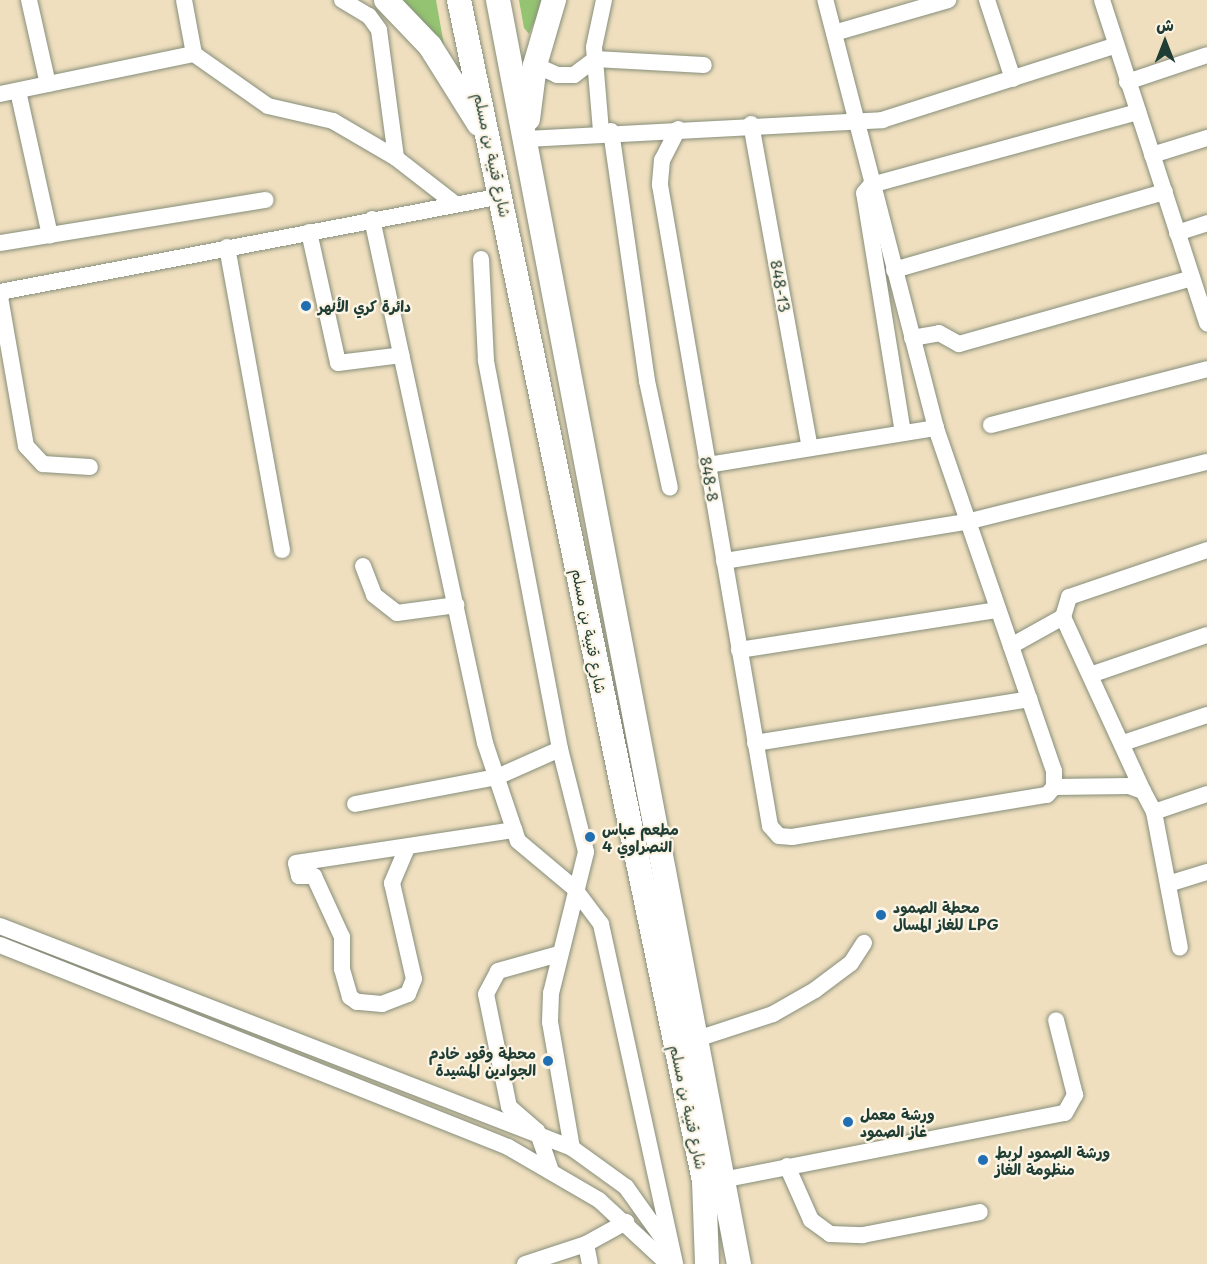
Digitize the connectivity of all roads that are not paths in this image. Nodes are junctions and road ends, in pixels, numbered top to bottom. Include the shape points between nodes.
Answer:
1 (29, 0) edge
2 (184, 0) edge
3 (342, 0) edge
4 (386, 0) edge
5 (459, 0) edge
6 (498, 0) edge
7 (554, 0) edge
8 (604, 0) edge
9 (825, 0) edge
10 (948, 0) edge
11 (987, 0) edge
12 (1102, 0) edge
13 (834, 33) junction
14 (1114, 46) junction
15 (194, 54) junction
16 (1207, 55) edge
17 (595, 59) junction
18 (535, 65) junction
19 (704, 65) dead end
20 (1013, 79) junction
21 (1127, 82) junction
22 (48, 84) junction
23 (18, 91) junction
24 (0, 94) edge
25 (1138, 112) junction
26 (857, 122) junction
27 (751, 124) junction
28 (678, 129) junction
29 (606, 131) junction
30 (1207, 138) edge
31 (525, 139) junction
32 (491, 147) junction
33 (1152, 155) junction
34 (396, 158) junction
35 (871, 184) junction
36 (1165, 192) junction
37 (502, 196) junction
38 (266, 200) dead end
39 (454, 203) junction
40 (372, 219) junction
41 (1207, 223) edge
42 (309, 232) junction
43 (1177, 233) junction
44 (50, 235) junction
45 (0, 243) edge
46 (227, 247) junction
47 (481, 259) dead end
48 (894, 270) junction
49 (1192, 278) junction
50 (0, 292) edge
51 (0, 297) edge
52 (1204, 305) edge
53 (1207, 323) edge
54 (912, 338) junction
55 (402, 355) junction
56 (1207, 369) edge
57 (992, 424) dead end
58 (936, 428) junction
59 (903, 433) junction
60 (810, 448) junction
61 (1207, 462) edge
62 (707, 465) junction
63 (90, 467) dead end
64 (670, 488) dead end
65 (966, 522) junction
66 (282, 550) dead end
67 (1207, 550) edge
68 (724, 561) junction
69 (363, 566) dead end
70 (456, 605) junction
71 (999, 610) junction
72 (1063, 617) junction
73 (1207, 635) edge
74 (1011, 646) junction
75 (739, 650) junction
76 (1093, 674) junction
77 (1029, 699) junction
78 (1207, 715) edge
79 (755, 743) junction
80 (1123, 743) junction
81 (560, 749) junction
82 (497, 777) junction
83 (1054, 787) junction
84 (1143, 791) junction
85 (1207, 794) edge
86 (355, 804) dead end
87 (1154, 812) junction
88 (515, 830) junction
89 (406, 850) junction
90 (1207, 872) edge
91 (1168, 884) junction
92 (574, 888) junction
93 (0, 926) edge
94 (864, 944) dead end
95 (0, 945) edge
96 (1180, 948) dead end
97 (559, 954) junction
98 (1056, 1020) dead end
99 (694, 1040) junction
100 (539, 1135) junction
101 (572, 1148) junction
102 (787, 1166) junction
103 (550, 1168) junction
104 (722, 1180) junction
105 (980, 1212) dead end
106 (626, 1222) junction
107 (586, 1244) junction
108 (672, 1260) edge
109 (525, 1264) edge
110 (590, 1264) edge
111 (707, 1264) edge
112 (739, 1264) edge

1 - 22 street
2 - 15 street
3 - 34 street via 369,15 379,30
4 - 32 highway via 430,46
5 - 32 highway, شارع قتيبة بن مسلم
6 - 31 highway, شارع قتيبة بن مسلم
7 - 18 highway
8 - 17 street via 596,23
9 - 13 street
10 - 13 street
11 - 20 street
12 - 14 street
13 - 26 street
14 - 20 street
14 - 21 street
15 - 22 street
15 - 34 street via 268,106 333,121
16 - 21 street
17 - 18 street via 574,75 557,75
17 - 19 street
17 - 29 street
18 - 31 highway
20 - 26 street via 895,118
21 - 25 street
22 - 23 street
23 - 24 street
23 - 44 street
25 - 33 street
25 - 35 street
26 - 27 street
26 - 35 street
27 - 28 street
27 - 60 street, 848-13
28 - 29 street
28 - 62 street, 848-8 via 659,177
29 - 31 street
29 - 64 street via 647,381
30 - 33 street
31 - 99 highway, شارع قتيبة بن مسلم
32 - 37 highway, شارع قتيبة بن مسلم
33 - 36 street
34 - 39 street
35 - 48 street
35 - 59 street via 864,205
36 - 43 street
36 - 48 street
37 - 39 street
37 - 111 highway, شارع قتيبة بن مسلم via 704,1181
38 - 44 street
39 - 40 street
40 - 42 street
40 - 55 street
41 - 43 street
42 - 46 street
42 - 55 street via 338,363
43 - 49 street
44 - 45 street
46 - 50 street
46 - 66 street
47 - 81 street via 486,361
48 - 54 street
49 - 52 street
49 - 54 street via 960,344 939,333
51 - 63 street via 26,446 42,464
52 - 53 street
54 - 58 street
55 - 70 street
56 - 57 street
58 - 59 street
58 - 65 street
59 - 60 street
60 - 62 street
61 - 65 street
62 - 68 street, 848-8
65 - 68 street
65 - 71 street
67 - 72 street via 1069,597
68 - 75 street, 848-8
69 - 70 street via 374,595 397,613
70 - 82 street
71 - 74 street
71 - 75 street
72 - 74 street
72 - 76 street
73 - 76 street
74 - 77 street
75 - 79 street, 848-8
76 - 80 street
77 - 79 street
77 - 83 street via 1054,771
78 - 80 street
79 - 83 street, 848-8 via 774,832 785,838 1042,798
80 - 84 street
81 - 82 street
81 - 92 street via 586,852
82 - 86 street
82 - 88 street
83 - 84 street via 1129,786
84 - 87 street
85 - 87 street
87 - 91 street
88 - 89 street
88 - 92 street via 518,841
89 - 89 street via 296,863 299,876 314,876 342,937 342,969 357,1002 381,1004 408,994 414,979 392,883
90 - 91 street
91 - 96 street
92 - 97 street
92 - 108 street via 601,924
93 - 100 street via 442,1102
94 - 99 street via 851,963 773,1014
95 - 103 street
97 - 100 street via 504,968 487,987 508,1107
97 - 101 street via 550,1022
98 - 102 street via 1075,1095 1065,1113
99 - 104 highway, شارع قتيبة بن مسلم
100 - 101 street
100 - 103 street
101 - 108 street via 626,1187
102 - 104 street
102 - 105 street via 811,1220 830,1234 863,1235
103 - 106 street
104 - 112 highway, شارع قتيبة بن مسلم
106 - 107 street
106 - 108 street
107 - 109 street
107 - 110 street

